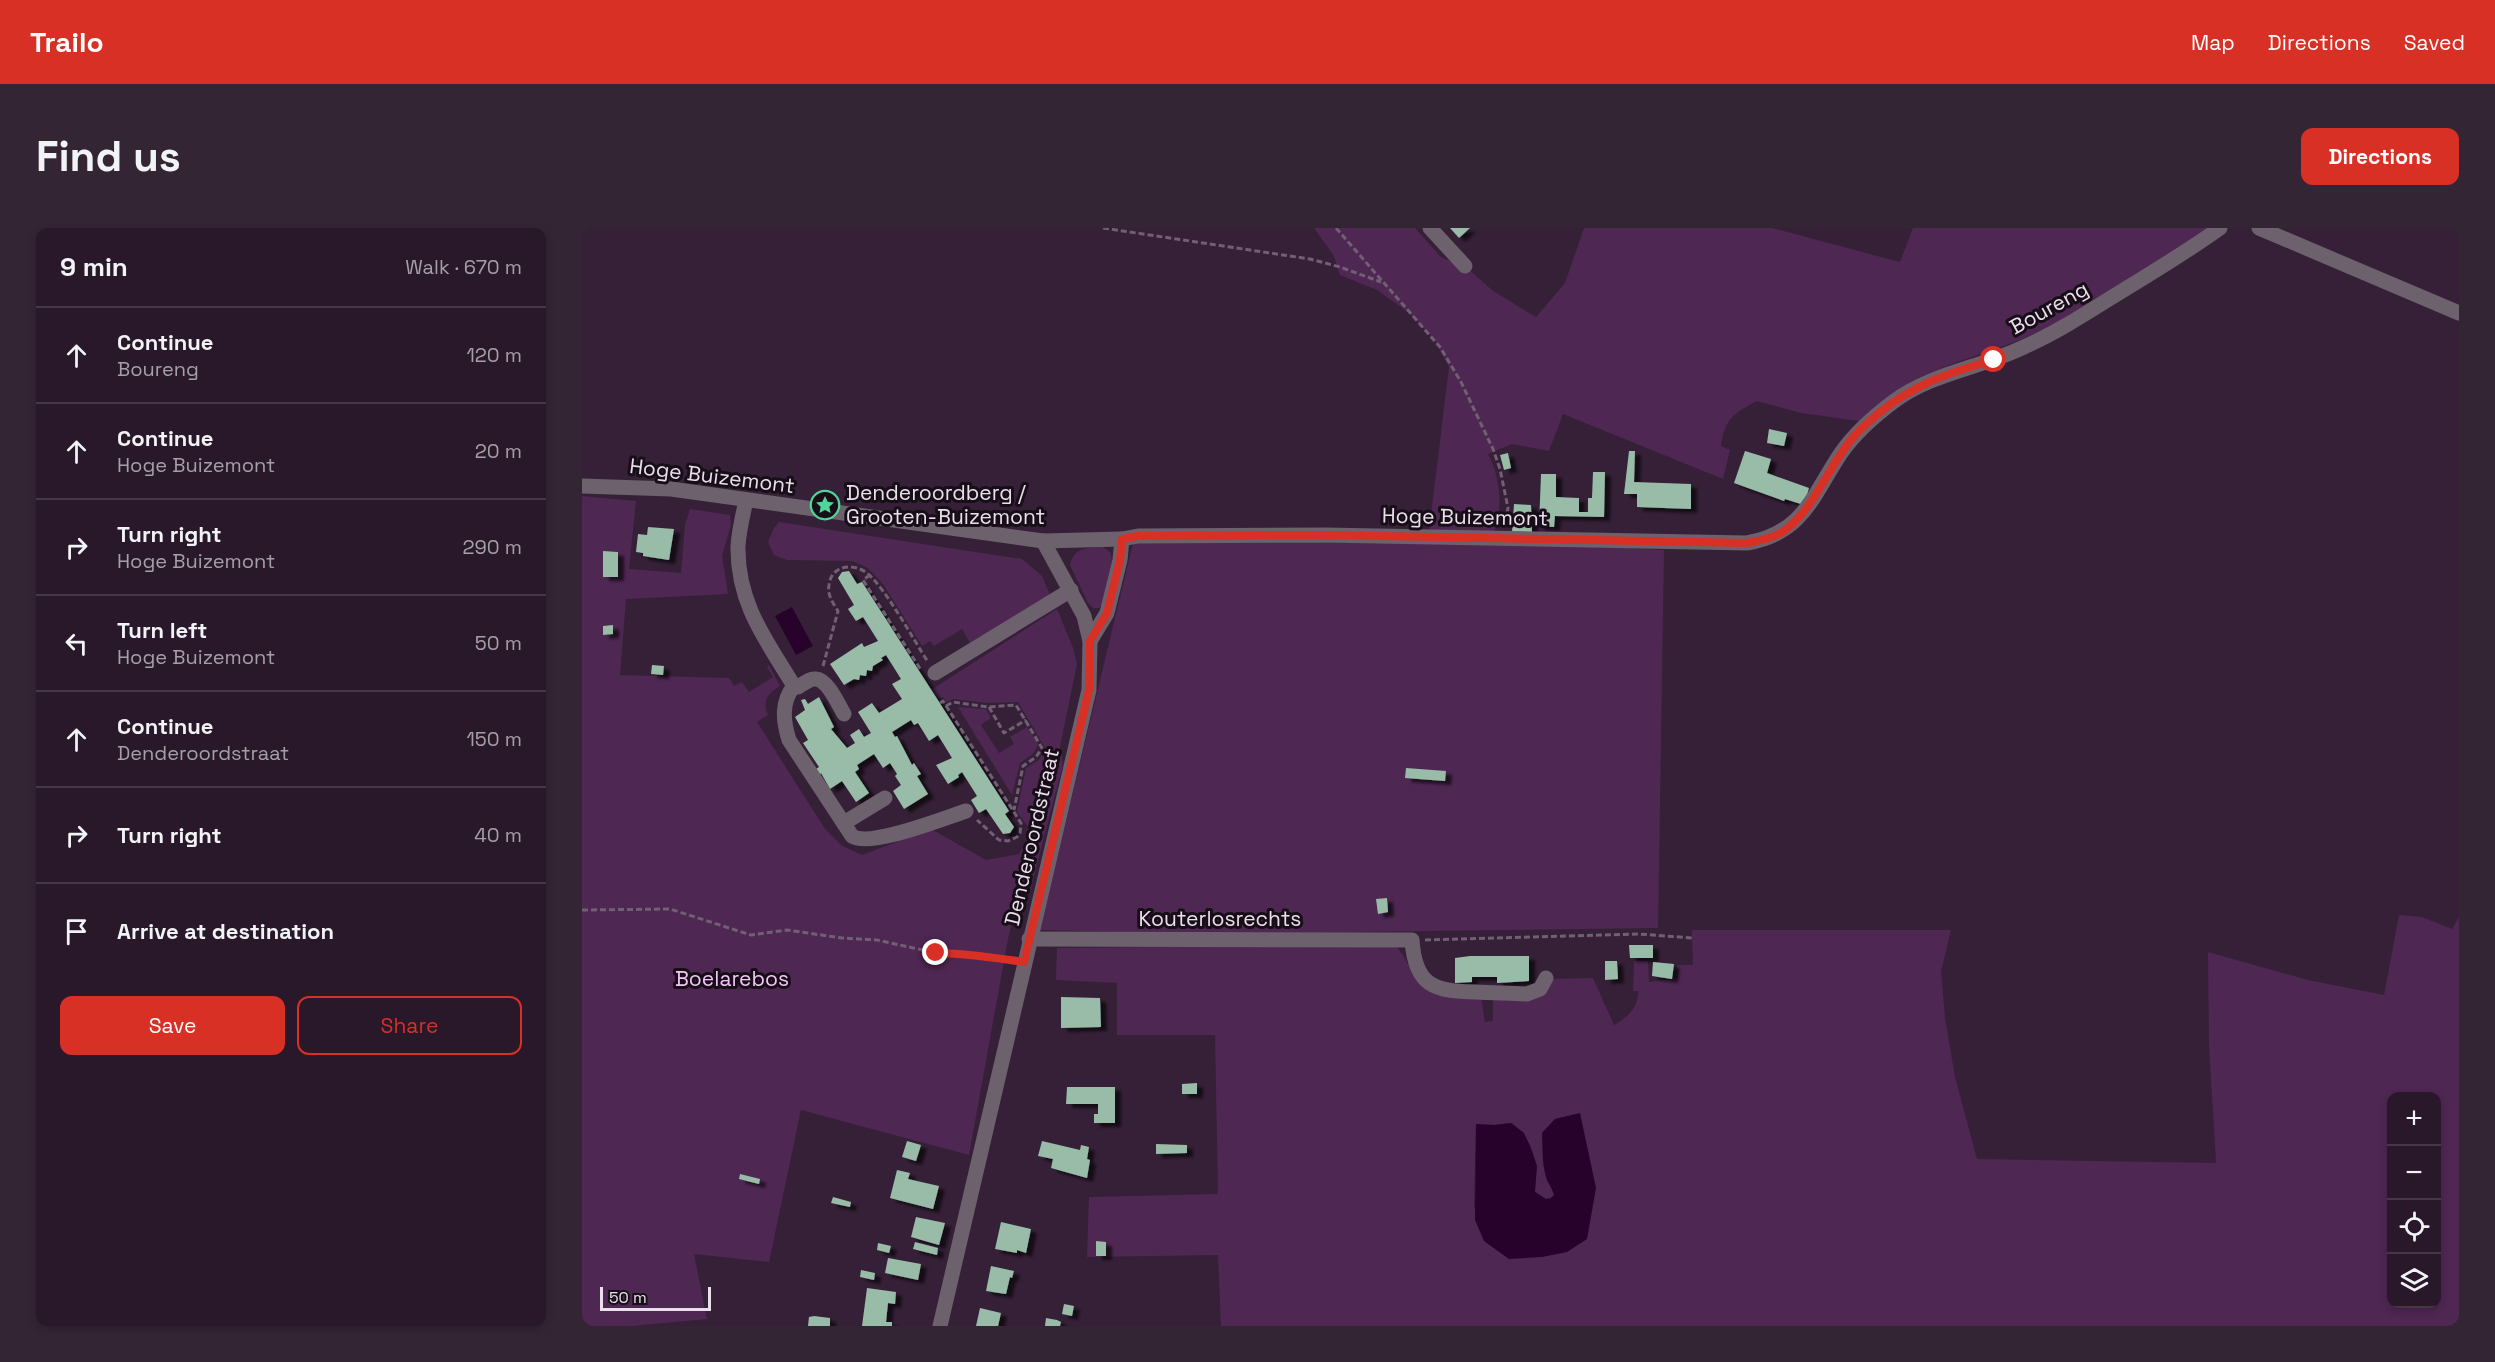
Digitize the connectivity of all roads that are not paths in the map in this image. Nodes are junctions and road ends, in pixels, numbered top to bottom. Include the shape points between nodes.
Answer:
1 (1430, 228) edge
2 (2220, 228) edge
3 (2259, 228) edge
4 (1465, 266) dead end
5 (2459, 313) edge
6 (582, 486) edge
7 (746, 500) junction
8 (1800, 516) joint
9 (1122, 539) junction
10 (1043, 542) junction
11 (1071, 590) junction
12 (1090, 641) junction
13 (931, 676) road end
14 (794, 686) junction
15 (844, 714) dead end
16 (885, 798) dead end
17 (966, 811) road end
18 (844, 824) junction
19 (1029, 939) junction
20 (1546, 978) dead end
21 (940, 1326) edge

1 - 4 street
2 - 8 street, Boureng via 2048,335 1994,360 1931,380 1894,401 1851,440
3 - 5 street
6 - 7 street, Hoge Buizemont via 671,489
7 - 10 street, Hoge Buizemont
7 - 14 street via 738,548 744,597 759,630
8 - 9 street, Hoge Buizemont via 1777,534 1747,543 1325,535
9 - 10 street, Hoge Buizemont
9 - 12 street via 1107,613
10 - 11 street, Denderoordstraat
11 - 12 street, Denderoordstraat via 1084,616
11 - 13 street
12 - 19 street, Denderoordstraat via 1089,690
14 - 15 street via 819,679
14 - 18 street via 785,706 784,724 789,740
16 - 18 street
17 - 18 street via 868,841 852,836
19 - 20 street, Kouterlosrechts via 1412,940 1414,962 1423,978 1438,989 1527,994 1540,989
19 - 21 street, Denderoordstraat

